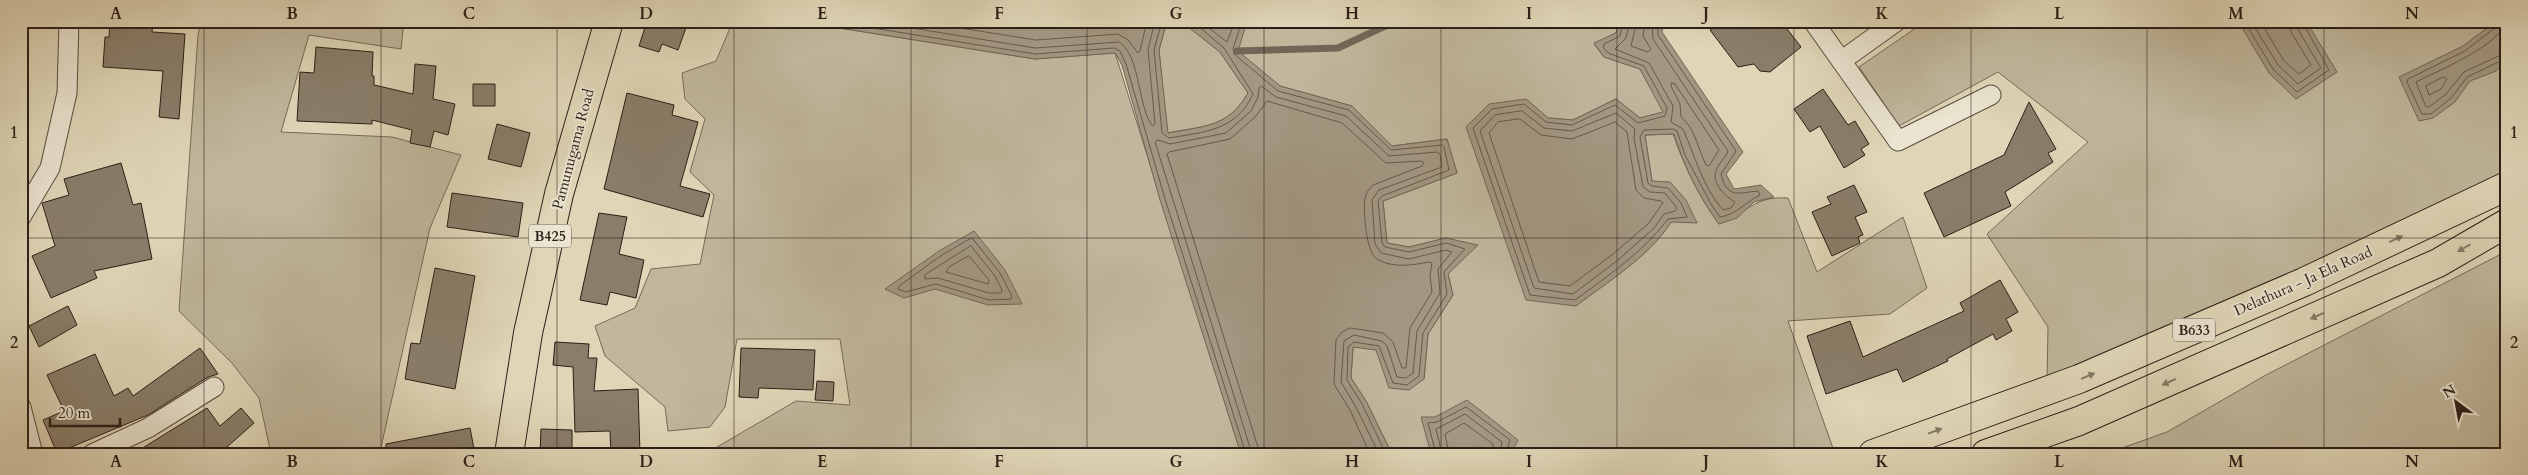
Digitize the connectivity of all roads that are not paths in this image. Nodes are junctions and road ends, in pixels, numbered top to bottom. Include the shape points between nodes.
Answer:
1 (69, 21) edge
2 (609, 21) edge
3 (1813, 21) edge
4 (1898, 21) edge
5 (1841, 61) junction
6 (1991, 95) dead end
7 (2507, 186) edge
8 (21, 217) edge
9 (2507, 223) edge
10 (214, 387) dead end
11 (21, 407) edge
12 (33, 454) edge
13 (92, 454) edge
14 (509, 454) edge
15 (1873, 454) edge
16 (1986, 454) edge

1 - 8 street via 66,93 50,168
2 - 14 main road, Pamunugama Road / B425 via 559,194 528,333
3 - 5 street
4 - 5 street
5 - 6 street via 1898,141
15 -> 7 main road, Delathura - Ja Ela Road / B633 via 2079,379 2304,282
9 -> 16 main road, B633 via 2438,263 2079,421
10 - 13 street via 148,428
11 - 12 street

